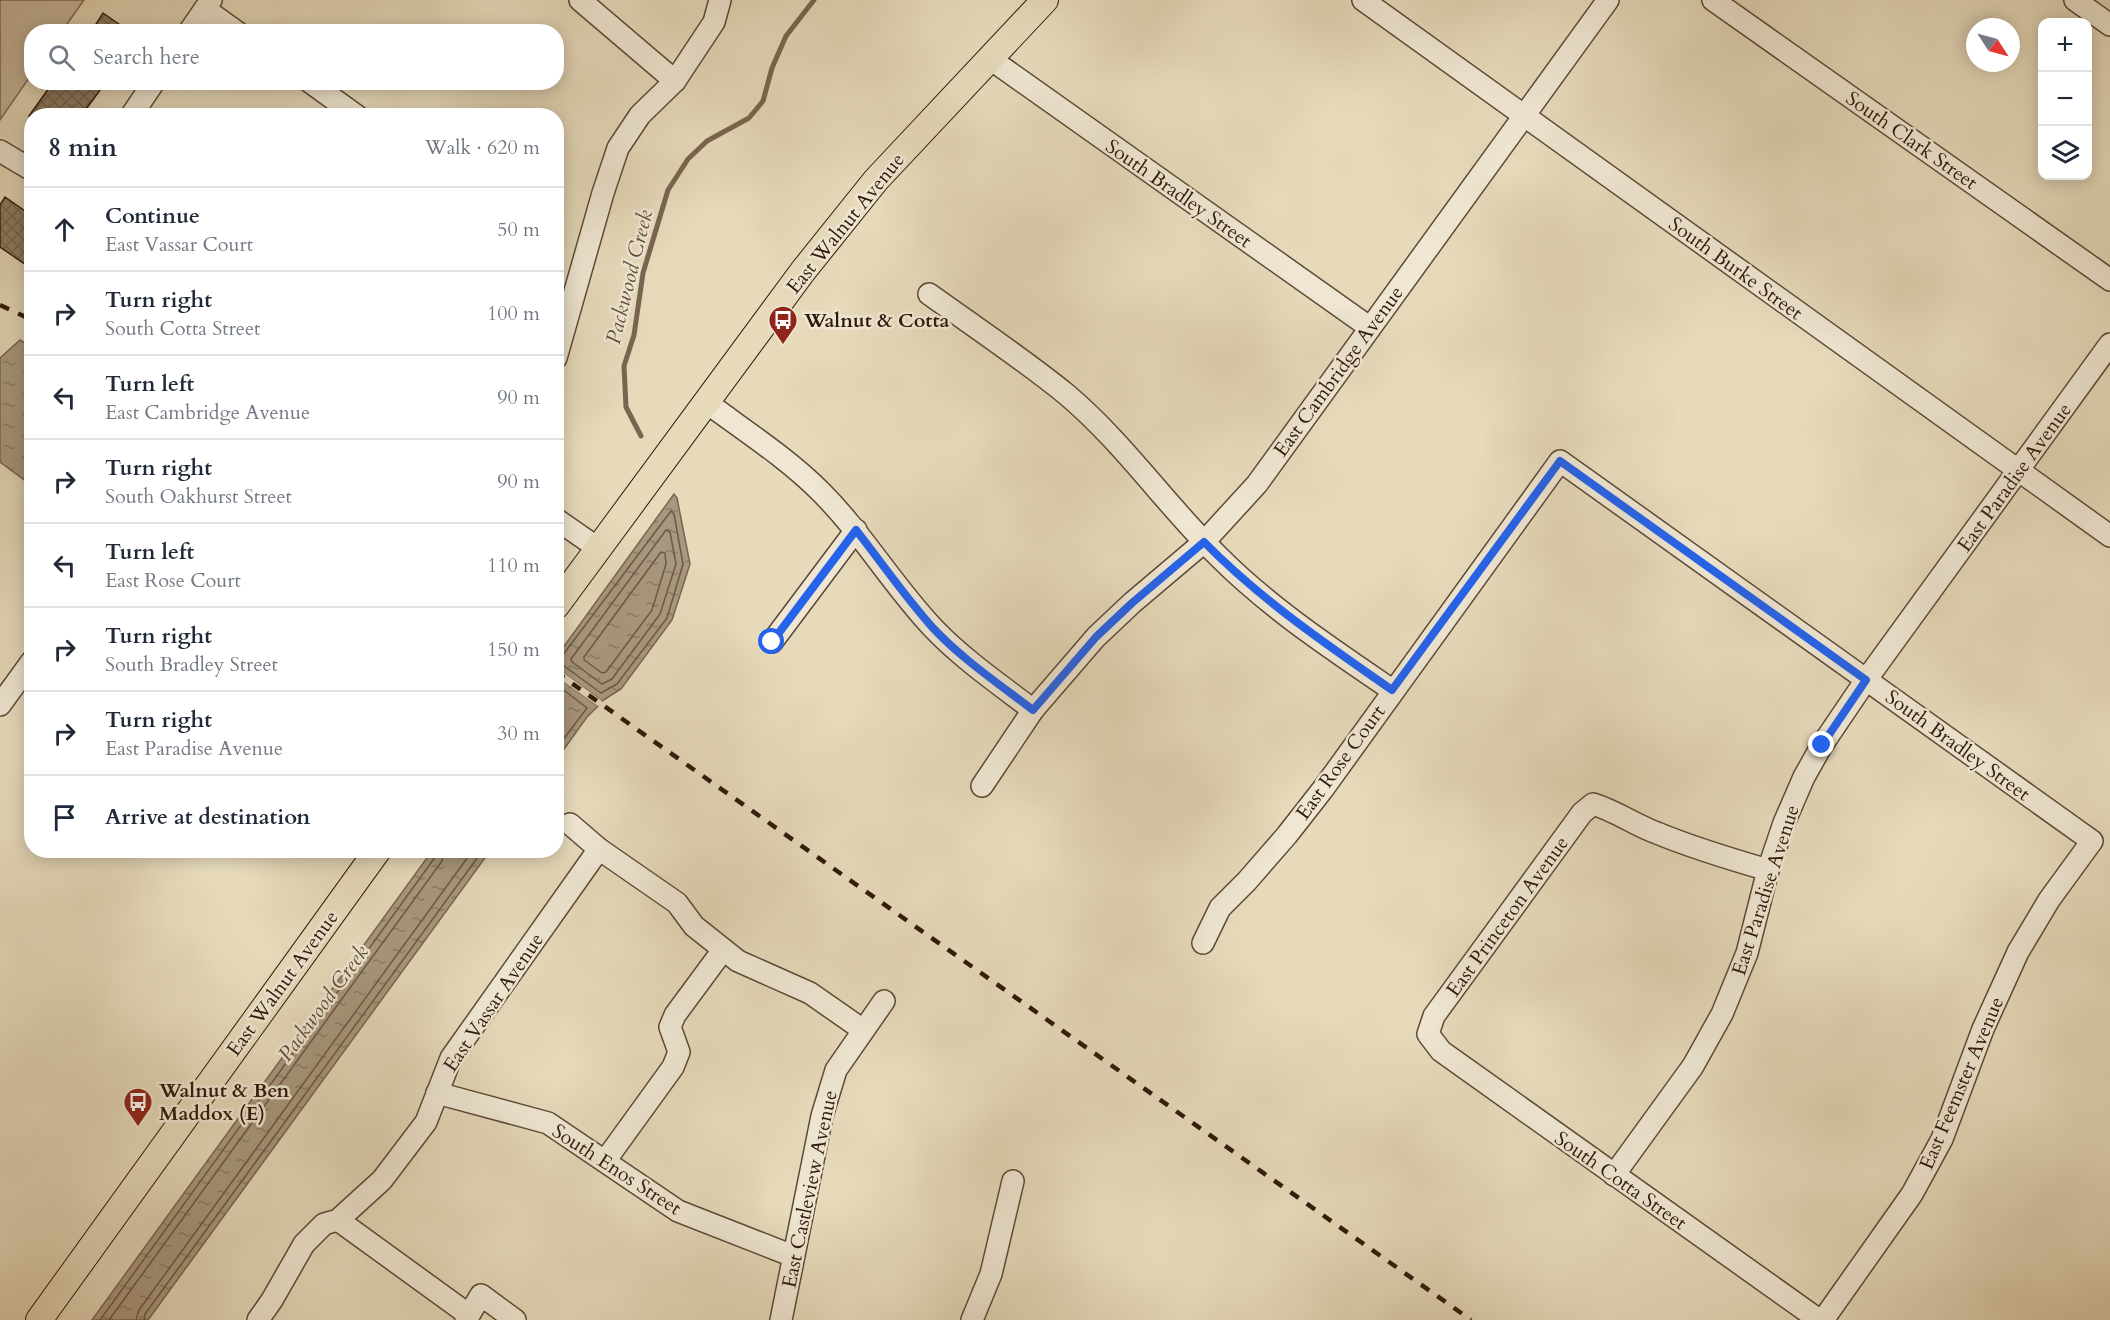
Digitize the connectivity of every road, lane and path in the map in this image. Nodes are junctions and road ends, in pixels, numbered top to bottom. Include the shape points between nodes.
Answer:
1 (580, 0) edge
2 (720, 0) edge
3 (1045, 0) edge
4 (1363, 0) edge
5 (1608, 0) edge
6 (1713, 0) edge
7 (2075, 0) edge
8 (208, 4) edge
9 (194, 24) edge
10 (229, 24) edge
11 (2110, 25) edge
12 (989, 58) junction
13 (675, 81) junction
14 (149, 90) edge
15 (321, 90) edge
16 (136, 108) edge
17 (346, 108) edge
18 (1524, 116) junction
19 (0, 151) edge
20 (24, 165) edge
21 (2110, 280) edge
22 (929, 294) dead end
23 (1369, 327) junction
24 (564, 331) edge
25 (2110, 344) edge
26 (706, 402) junction
27 (1560, 461) joint
28 (2019, 470) junction
29 (564, 525) edge
30 (856, 530) junction
31 (2110, 536) edge
32 (1204, 542) junction
33 (598, 549) junction
34 (564, 595) edge
35 (772, 642) dead end
36 (24, 672) edge
37 (1866, 680) junction
38 (1392, 690) junction
39 (0, 705) edge
40 (1033, 710) junction
41 (982, 786) dead end
42 (570, 824) dead end
43 (2092, 841) joint
44 (599, 849) junction
45 (372, 858) edge
46 (1768, 870) junction
47 (1203, 943) dead end
48 (723, 950) junction
49 (884, 1001) dead end
50 (863, 1030) junction
51 (1428, 1034) joint
52 (437, 1093) junction
53 (605, 1161) junction
54 (1614, 1175) junction
55 (1013, 1181) dead end
56 (338, 1220) junction
57 (794, 1256) junction
58 (467, 1317) edge
59 (39, 1320) edge
60 (258, 1320) edge
61 (515, 1320) edge
62 (781, 1320) edge
63 (972, 1320) edge
64 (1821, 1320) edge

1 - 13 street
2 - 13 street via 714,22
3 - 12 main road, East Walnut Avenue
4 - 18 street, South Burke Street
5 - 18 street, East Cambridge Avenue
6 - 21 street, South Clark Street
7 - 11 street
8 - 9 street
8 - 10 street
12 - 23 street, South Bradley Street
12 - 26 main road, East Walnut Avenue via 876,180
13 - 24 street via 640,115 614,159
14 - 16 street
15 - 17 street
18 - 23 street, East Cambridge Avenue
18 - 28 street, South Burke Street
19 - 20 street
22 - 32 street via 1065,394 1125,452
23 - 32 street, East Cambridge Avenue via 1257,484
25 - 28 street, East Paradise Avenue
26 - 30 street via 787,462
26 - 33 main road, East Walnut Avenue
27 - 37 street, South Bradley Street
27 - 38 street, East Rose Court
28 - 31 street, South Burke Street
28 - 37 street, East Paradise Avenue
29 - 33 street
30 - 35 street
30 - 40 street via 935,630
32 - 38 street via 1280,611
32 - 40 street, East Cambridge Avenue via 1096,637
33 - 34 main road, East Walnut Avenue
36 - 39 street
37 - 43 street, South Bradley Street
37 - 46 street, East Paradise Avenue via 1804,777
38 - 47 street, East Rose Court via 1287,835 1220,908
40 - 41 street, East Cambridge Avenue
42 - 44 street
43 - 64 street, East Feemster Avenue via 2049,900 2018,952 1983,1029 1942,1139 1912,1194
44 - 48 street via 677,903 694,926
44 - 52 street, East Vassar Avenue via 451,1058
45 - 59 main road, East Walnut Avenue
46 - 51 street, East Princeton Avenue via 1713,854 1593,804 1582,813 1434,1016
46 - 54 street, East Paradise Avenue via 1748,953 1722,1014 1693,1066
48 - 50 street via 738,961 810,993
48 - 53 street via 675,1015 670,1028 678,1052 673,1067
49 - 50 street, East Castleview Avenue
50 - 57 street, East Castleview Avenue via 836,1070 822,1116
51 - 54 street, South Cotta Street via 1441,1051
52 - 53 street, South Enos Street via 548,1123
52 - 56 street, East Vassar Avenue via 426,1122 382,1180
53 - 57 street, South Enos Street via 678,1210
54 - 64 street, South Cotta Street
55 - 63 street via 991,1274
56 - 58 street
56 - 60 street, East Vassar Avenue via 324,1224 304,1244
57 - 62 street, East Castleview Avenue
58 - 61 street via 481,1295

